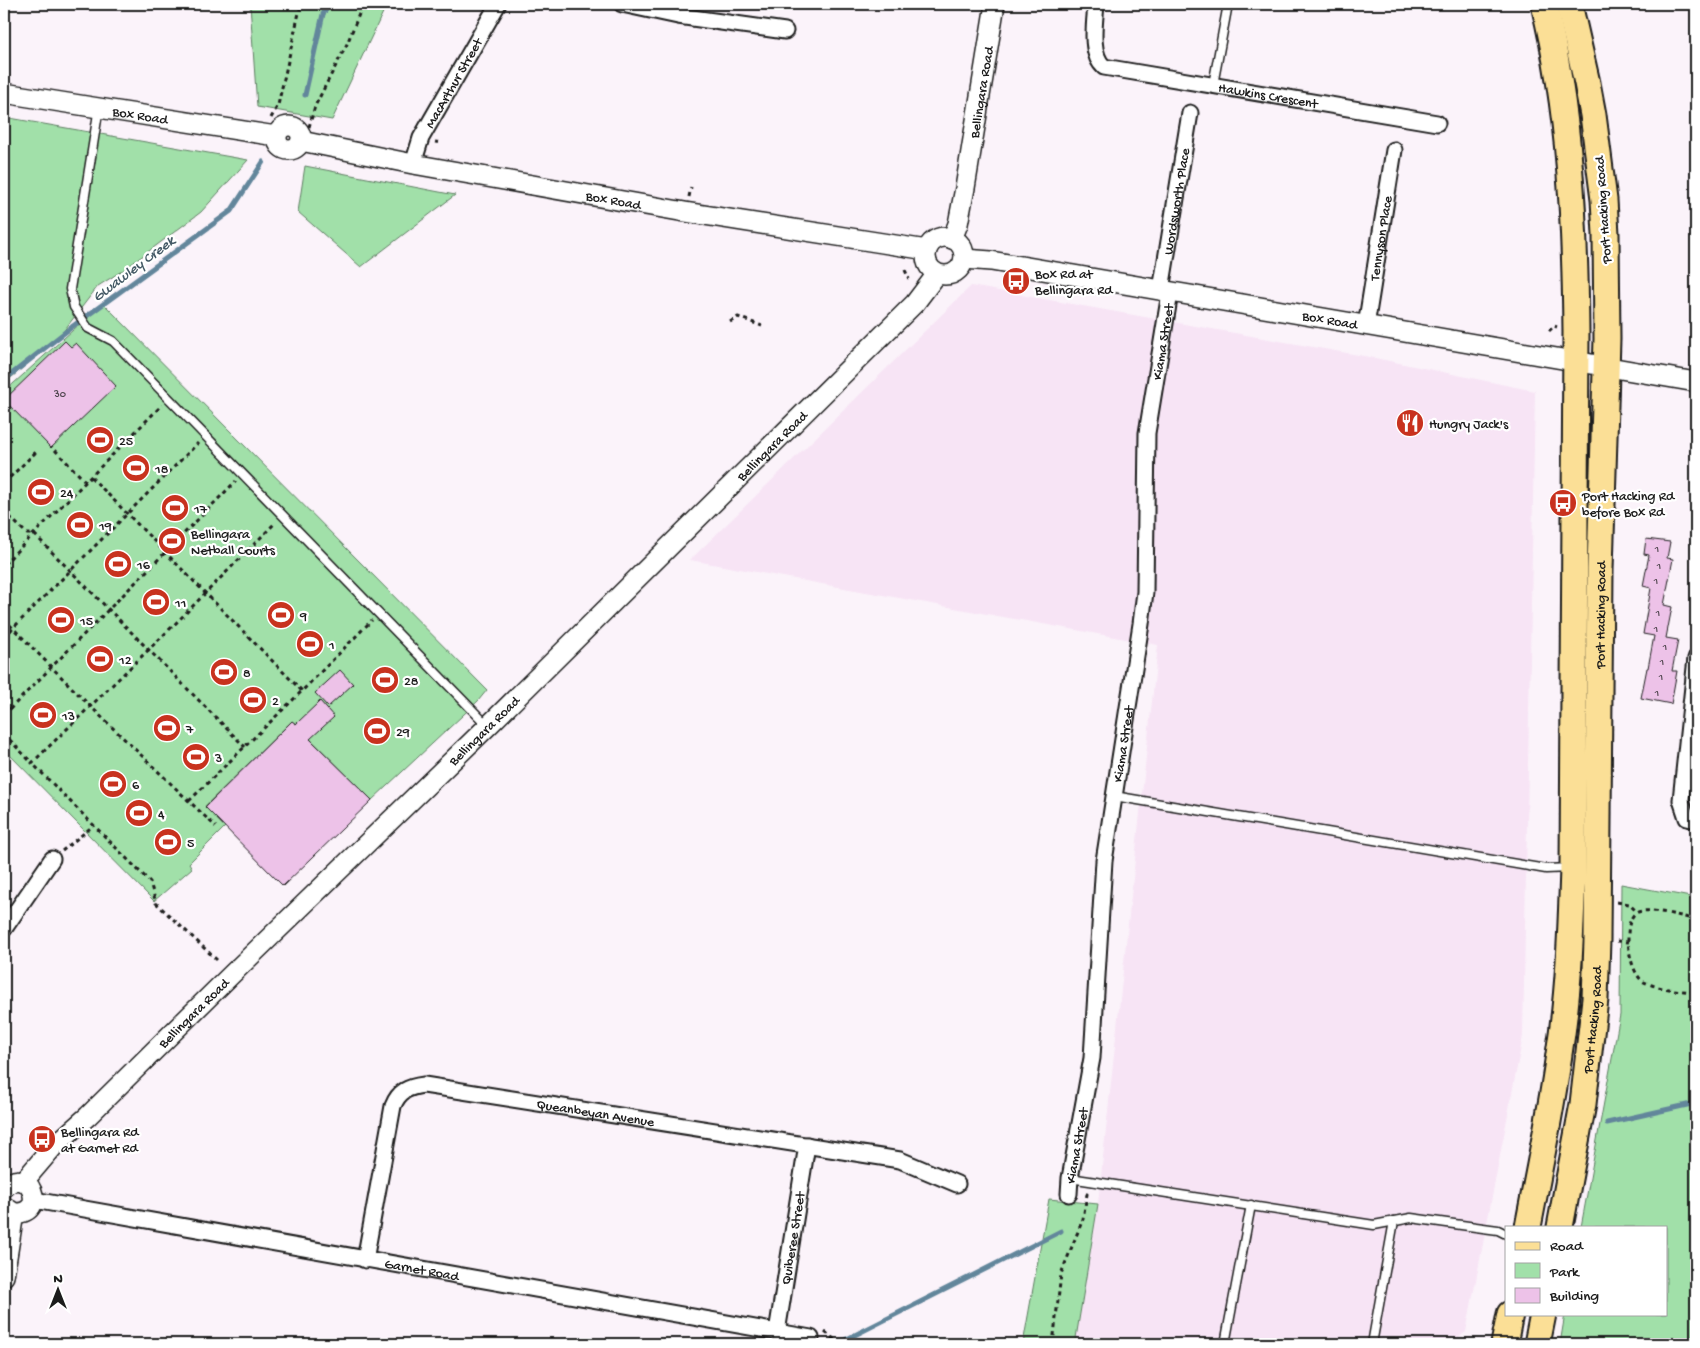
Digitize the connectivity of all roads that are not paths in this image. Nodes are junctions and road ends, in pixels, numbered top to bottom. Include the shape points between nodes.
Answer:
1 (498, 4) edge
2 (622, 4) edge
3 (995, 4) edge
4 (1096, 4) edge
5 (1228, 4) edge
6 (1544, 4) edge
7 (1569, 4) edge
8 (785, 31) dead end
9 (1213, 85) junction
10 (4, 93) edge
11 (99, 107) junction
12 (1190, 113) dead end
13 (1437, 123) dead end
14 (1394, 150) dead end
15 (413, 164) junction
16 (952, 239) junction
17 (927, 250) junction
18 (964, 259) junction
19 (937, 274) junction
20 (1166, 291) junction
21 (1366, 326) junction
22 (1576, 362) junction
23 (1606, 368) junction
24 (1696, 382) edge
25 (1696, 658) edge
26 (488, 726) junction
27 (1114, 796) junction
28 (1696, 820) edge
29 (52, 859) dead end
30 (1573, 868) junction
31 (4, 929) edge
32 (807, 1145) junction
33 (1070, 1178) junction
34 (24, 1181) junction
35 (956, 1184) dead end
36 (4, 1188) edge
37 (1069, 1194) road end
38 (34, 1200) junction
39 (1251, 1205) junction
40 (9, 1209) edge
41 (1394, 1221) junction
42 (1528, 1226) edge
43 (1560, 1226) edge
44 (1505, 1234) edge
45 (365, 1260) junction
46 (4, 1276) edge
47 (1510, 1316) edge
48 (1543, 1316) edge
49 (777, 1332) junction
50 (817, 1335) road end
51 (1225, 1344) edge
52 (1372, 1344) edge
53 (1504, 1344) edge
54 (1537, 1344) edge

1 - 15 street, MacArthur Street via 421,138
2 - 8 street via 678,16
3 - 16 street, Bellingara Road via 965,188
4 - 9 street, Hawkins Crescent via 1095,50 1104,67
5 - 9 lane
6 - 22 main road, Port Hacking Road via 1556,58 1569,157 1575,256
7 - 23 main road, Port Hacking Road via 1588,83 1604,200
9 - 13 street, Hawkins Crescent
10 - 11 street, Box Road
11 - 15 street, Box Road via 276,136 281,128 291,126 299,131 303,141
11 - 26 lane via 70,288 76,310 88,328 113,341
12 - 20 street, Wordsworth Place
14 - 21 street, Tennyson Place
15 - 17 street, Box Road
16 - 17 street via 934,240
16 - 18 street via 962,247
17 - 19 street via 927,261
18 - 19 street via 954,273
18 - 20 street, Box Road
19 - 26 street, Bellingara Road via 916,303
20 - 21 street, Box Road
20 - 27 street, Kiama Street via 1147,433 1145,592
21 - 22 street, Box Road
22 - 23 street, Box Road
22 - 30 main road, Port Hacking Road
23 - 24 street, Box Road
23 - 43 main road, Port Hacking Road via 1595,999 1583,1104
25 - 28 street via 1682,800 1688,818
26 - 34 street, Bellingara Road via 54,1147
27 - 30 lane via 1546,869
27 - 33 street, Kiama Street via 1101,890 1092,1058
29 - 31 street
30 - 42 main road, Port Hacking Road via 1571,946 1563,1027
32 - 35 street, Queanbeyan Avenue via 900,1160
32 - 45 street, Queanbeyan Avenue via 414,1086 401,1092 393,1106
32 - 49 street, Quiberee Street
33 - 37 street, Kiama Street
33 - 39 lane
34 - 36 street via 13,1181
34 - 38 street via 32,1189
38 - 40 street via 24,1212
38 - 45 street, Garnet Road
39 - 41 lane via 1374,1225
39 - 51 lane
40 - 46 street
41 - 44 lane via 1411,1218
41 - 52 lane
45 - 49 street, Garnet Road
47 - 53 main road
48 - 54 main road
49 - 50 street, Garnet Road

